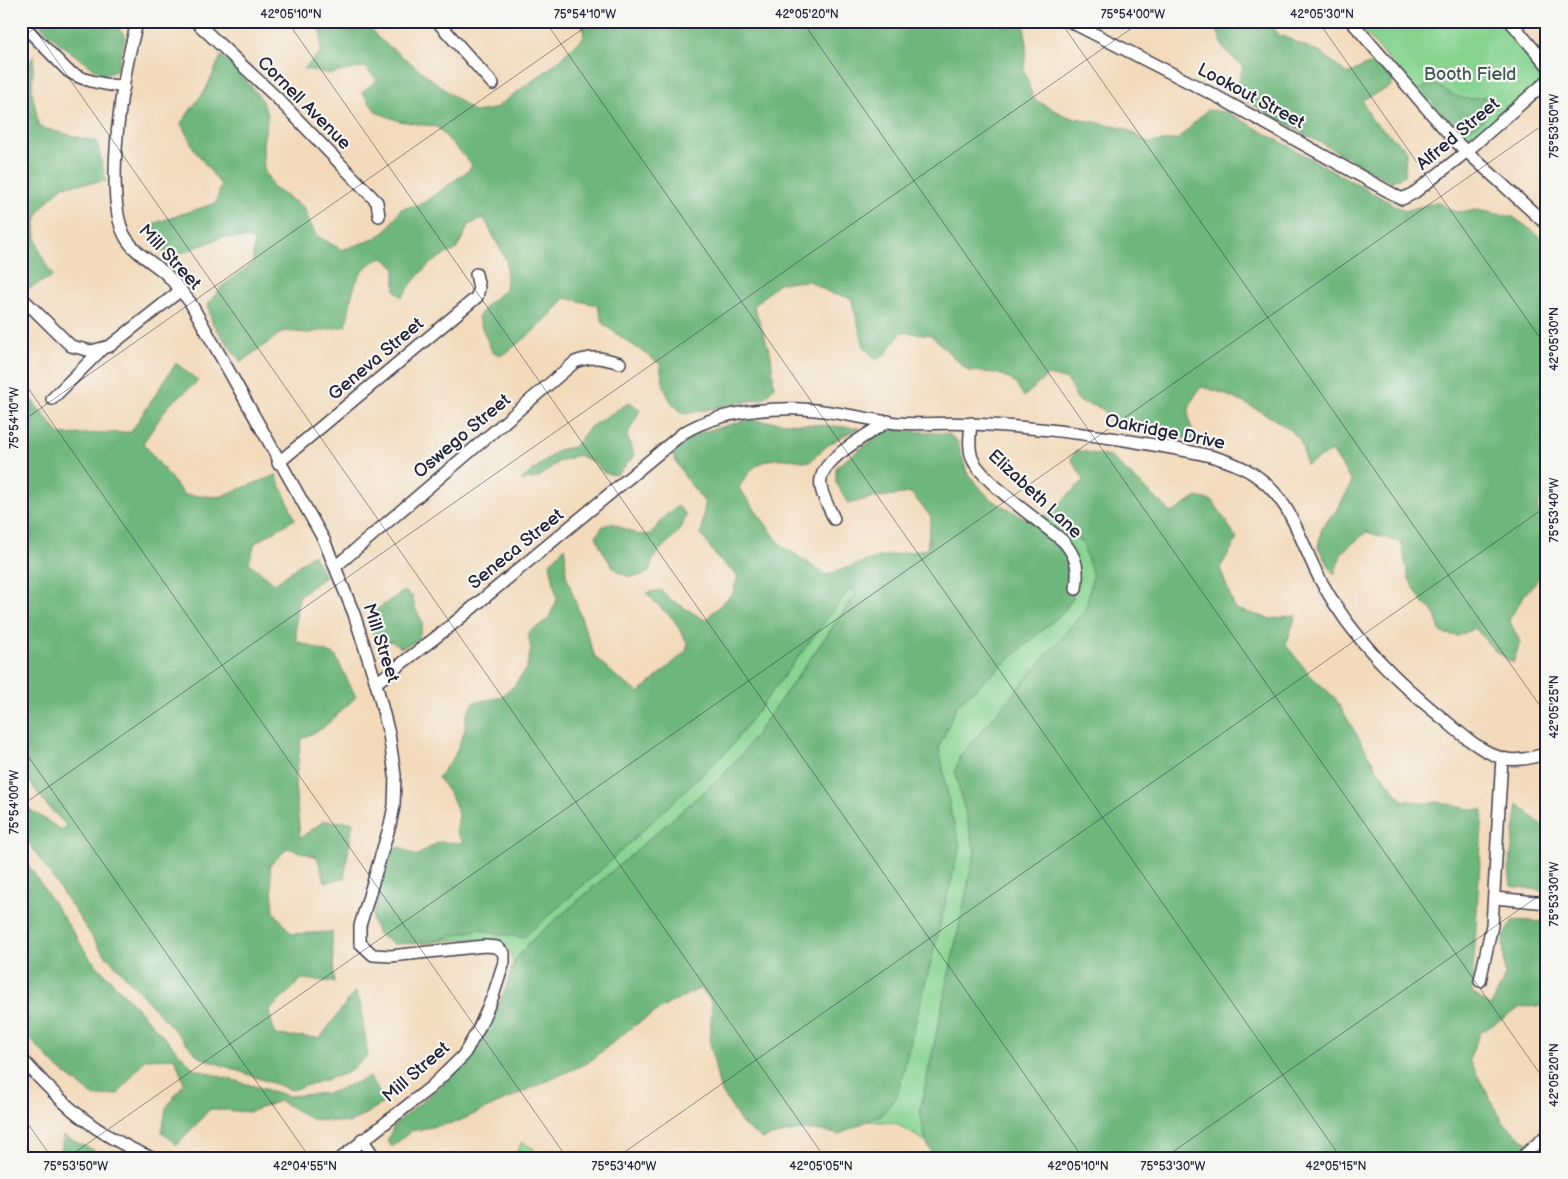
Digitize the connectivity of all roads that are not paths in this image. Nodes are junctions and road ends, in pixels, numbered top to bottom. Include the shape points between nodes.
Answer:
1 (138, 21) edge
2 (195, 21) edge
3 (437, 21) edge
4 (1069, 21) edge
5 (1350, 21) edge
6 (1510, 21) edge
7 (21, 23) edge
8 (1547, 65) edge
9 (1547, 81) edge
10 (492, 84) dead end
11 (124, 86) junction
12 (1466, 152) junction
13 (1414, 193) joint
14 (379, 216) dead end
15 (1547, 225) edge
16 (476, 274) dead end
17 (181, 290) junction
18 (21, 297) edge
19 (102, 350) junction
20 (620, 363) dead end
21 (52, 399) dead end
22 (888, 421) junction
23 (971, 424) junction
24 (675, 440) joint
25 (278, 462) junction
26 (834, 519) dead end
27 (335, 567) junction
28 (1076, 590) dead end
29 (376, 683) junction
30 (1547, 754) edge
31 (1502, 758) junction
32 (1494, 898) junction
33 (1547, 903) edge
34 (1480, 981) dead end
35 (21, 1058) edge
36 (1547, 1135) edge
37 (362, 1139) junction
38 (152, 1158) edge
39 (341, 1158) edge
40 (375, 1158) edge
41 (1521, 1158) edge

1 - 11 street, Mill Street
2 - 14 street, Cornell Avenue via 278,99 377,202
3 - 10 street
4 - 13 street, Lookout Street via 1275,128 1402,199
5 - 12 street
6 - 8 street
7 - 11 street via 76,76 102,84
9 - 12 street, Alfred Street
11 - 17 street, Mill Street via 116,162 116,194 122,230 135,249
12 - 13 street, Alfred Street
12 - 15 street
16 - 25 street, Geneva Street via 477,297
17 - 19 street
17 - 25 street, Mill Street
18 - 19 street via 71,346
19 - 21 street
20 - 27 street, Oswego Street via 595,357 576,362
22 - 23 street, Oakridge Drive
22 - 24 street, Oakridge Drive via 801,409 763,411 707,420
22 - 26 street via 826,466 820,479
23 - 28 street, Elizabeth Lane via 973,459 991,482 1073,552 1079,572
23 - 31 street, Oakridge Drive via 1039,428 1113,438 1204,454 1252,473 1290,512 1321,581 1342,615 1383,666 1409,692 1460,733
24 - 29 street, Seneca Street via 448,628
25 - 27 street, Mill Street
27 - 29 street, Mill Street
29 - 37 street, Mill Street via 395,775 394,806 360,926 360,943 373,955 381,956 497,947 504,953 504,962 493,996 463,1056 431,1087
30 - 31 street via 1534,758
31 - 32 street
32 - 33 street
32 - 34 street via 1492,925
35 - 38 street via 55,1095 97,1130
36 - 41 street
37 - 39 street
37 - 40 street

